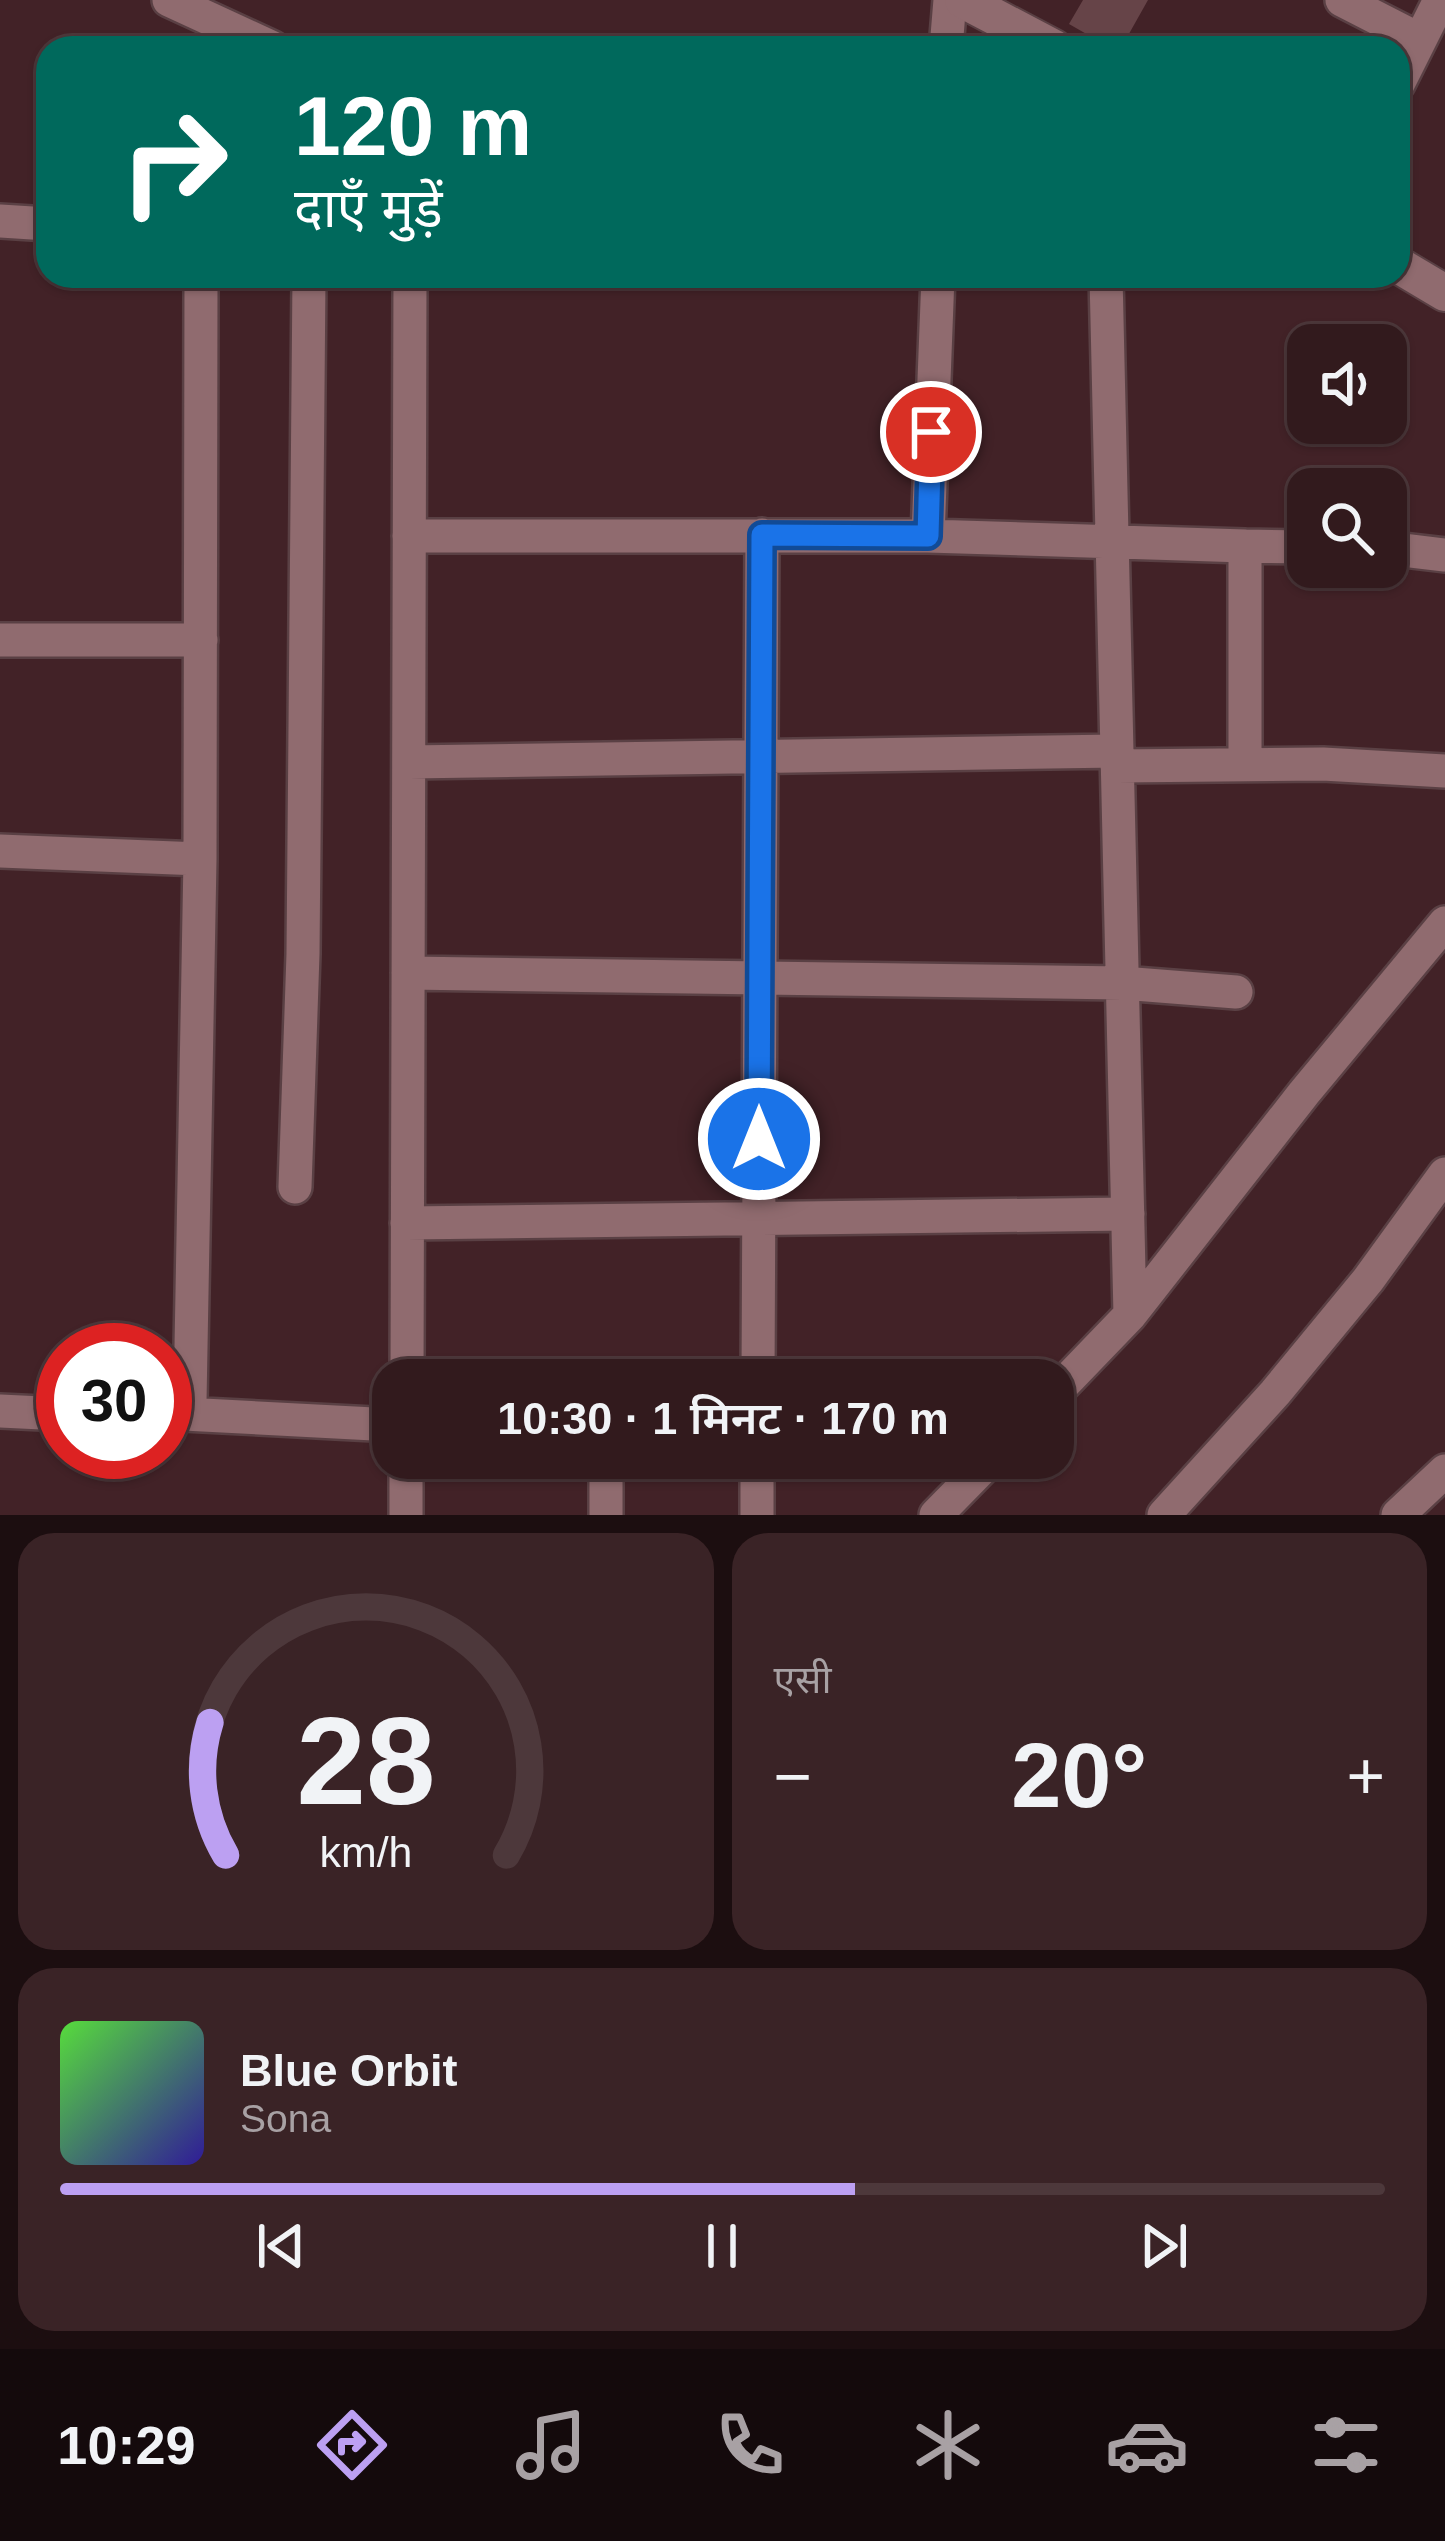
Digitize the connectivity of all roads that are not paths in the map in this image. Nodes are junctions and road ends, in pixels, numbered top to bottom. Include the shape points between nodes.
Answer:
1 (170, 0) edge
2 (950, 0) edge
3 (963, 0) edge
4 (1342, 0) edge
5 (1440, 0) edge
6 (247, 36) edge
7 (947, 36) edge
8 (1031, 36) edge
9 (1420, 40) junction
10 (1410, 60) edge
11 (0, 221) edge
12 (36, 223) edge
13 (1410, 273) edge
14 (201, 288) edge
15 (309, 288) edge
16 (410, 288) edge
17 (938, 288) edge
18 (1106, 288) edge
19 (1445, 293) edge
20 (762, 535) junction
21 (409, 536) junction
22 (928, 536) junction
23 (1112, 542) junction
24 (1246, 547) junction
25 (1287, 547) edge
26 (1407, 550) edge
27 (1445, 555) edge
28 (0, 640) edge
29 (201, 640) junction
30 (761, 757) junction
31 (1117, 759) junction
32 (409, 762) junction
33 (1246, 763) junction
34 (1445, 771) edge
35 (0, 851) edge
36 (200, 859) junction
37 (1445, 923) edge
38 (408, 974) junction
39 (760, 979) junction
40 (1122, 983) junction
41 (1236, 992) dead end
42 (295, 1187) dead end
43 (1441, 1188) edge
44 (1128, 1214) junction
45 (758, 1219) junction
46 (407, 1223) junction
47 (1130, 1315) junction
48 (191, 1323) edge
49 (406, 1359) edge
50 (758, 1359) edge
51 (1074, 1373) edge
52 (0, 1411) edge
53 (36, 1413) edge
54 (192, 1416) edge
55 (372, 1424) edge
56 (1445, 1471) edge
57 (406, 1479) edge
58 (606, 1479) edge
59 (757, 1479) edge
60 (971, 1479) edge
61 (406, 1515) edge
62 (606, 1515) edge
63 (757, 1515) edge
64 (936, 1515) edge
65 (1164, 1515) edge
66 (1398, 1515) edge

1 - 6 street
2 - 7 street
3 - 8 street
4 - 9 street
5 - 9 street
9 - 10 street
11 - 12 street
13 - 19 street
14 - 29 street
15 - 42 street
16 - 21 street
17 - 22 street
18 - 23 street
20 - 21 street
20 - 22 street
20 - 30 street
21 - 32 street
22 - 23 street
23 - 24 street
23 - 31 street
24 - 25 street
24 - 33 street
26 - 27 street
28 - 29 street
29 - 36 street
30 - 31 street
30 - 32 street
30 - 39 street
31 - 33 street
31 - 40 street
32 - 38 street
33 - 34 street
35 - 36 street
36 - 48 street
37 - 47 street
38 - 39 street
38 - 46 street
39 - 40 street
39 - 45 street
40 - 41 street
40 - 44 street
43 - 65 street
44 - 45 street
44 - 47 street
45 - 46 street
45 - 50 street
46 - 49 street
47 - 51 street
52 - 53 street
54 - 55 street
56 - 66 street
57 - 61 street
58 - 62 street
59 - 63 street
60 - 64 street

